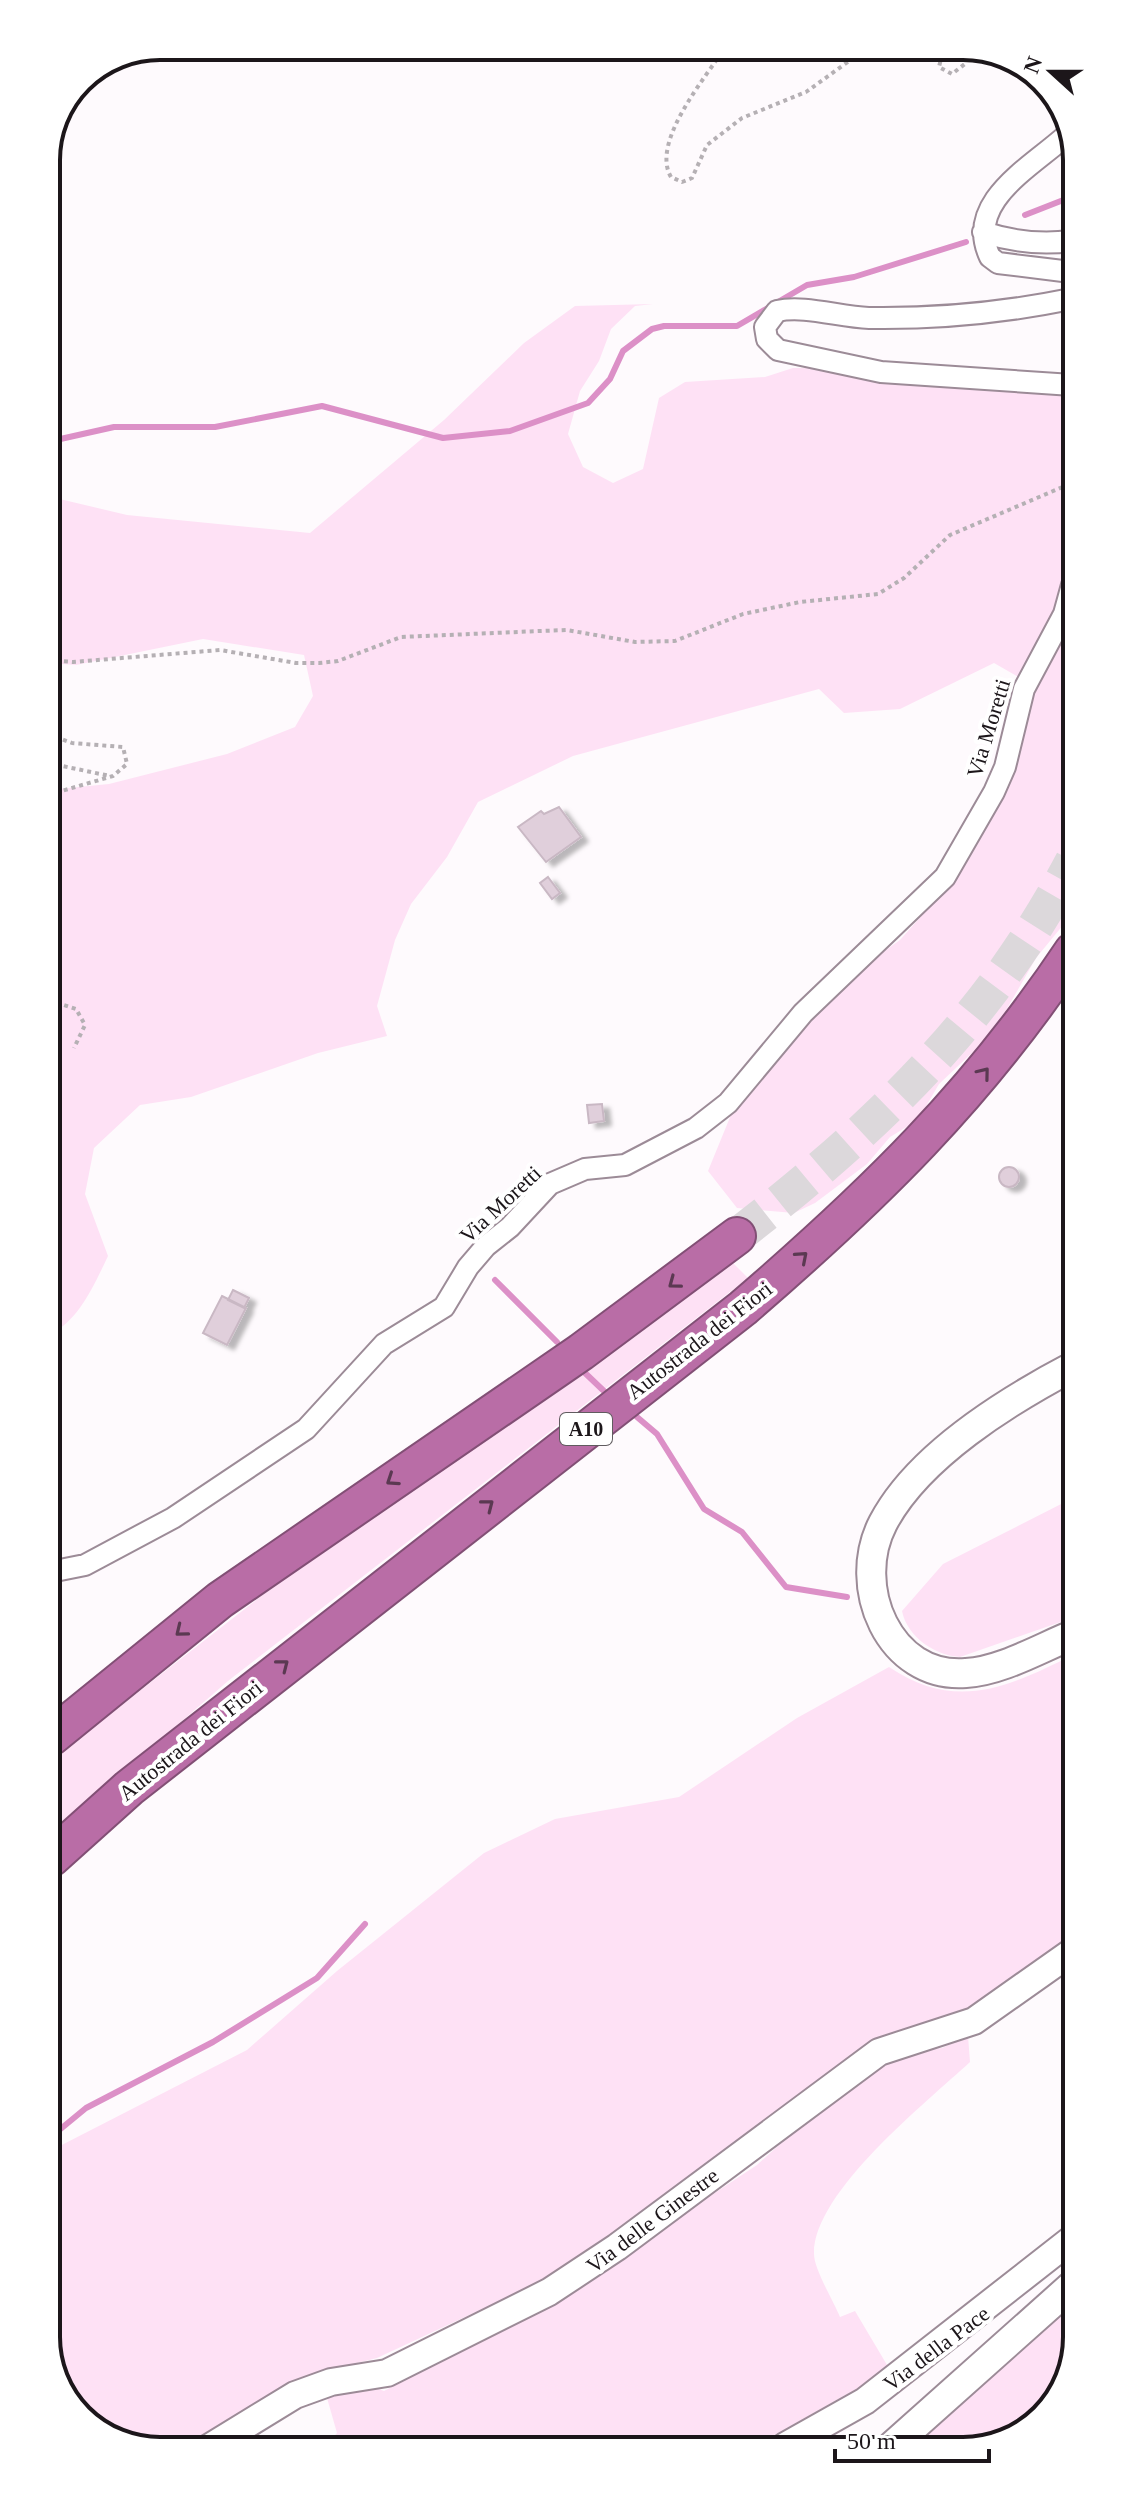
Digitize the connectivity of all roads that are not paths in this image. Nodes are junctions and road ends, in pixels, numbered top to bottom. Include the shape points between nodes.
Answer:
1 (1061, 140) edge
2 (983, 232) junction
3 (1063, 242) edge
4 (1063, 271) edge
5 (1063, 300) edge
6 (1063, 384) edge
7 (1063, 616) edge
8 (1063, 966) edge
9 (737, 1236) tunnel mouth
10 (1063, 1372) edge
11 (60, 1570) edge
12 (1063, 1638) edge
13 (60, 1730) edge
14 (60, 1850) edge
15 (1063, 1958) edge
16 (1063, 2246) edge
17 (1063, 2293) edge
18 (226, 2437) edge
19 (801, 2437) edge
20 (902, 2437) edge

1 - 2 street via 993,199
2 - 3 street via 1006,240
2 - 4 street via 990,257 998,263
5 - 6 street via 889,318 789,308 777,311 765,327 767,339 778,350 881,372
7 - 11 street, Via Moretti via 1024,689 994,792 945,877 803,1013 728,1103 696,1128 625,1165 585,1169 550,1184 477,1256 444,1307 384,1344 306,1429 173,1518 85,1565
14 -> 8 highway, Autostrada dei Fiori / A10 via 129,1788 743,1308 830,1233 968,1093
9 -> 13 highway via 581,1352 220,1600
10 - 12 main road via 997,1411 918,1477 874,1544 872,1583 878,1615 901,1652 932,1671 969,1673
15 - 18 street, Via delle Ginestre via 974,2021 879,2052 549,2292 387,2373 331,2382 295,2395
16 - 19 street, Via della Pace via 865,2401
17 - 20 main road

